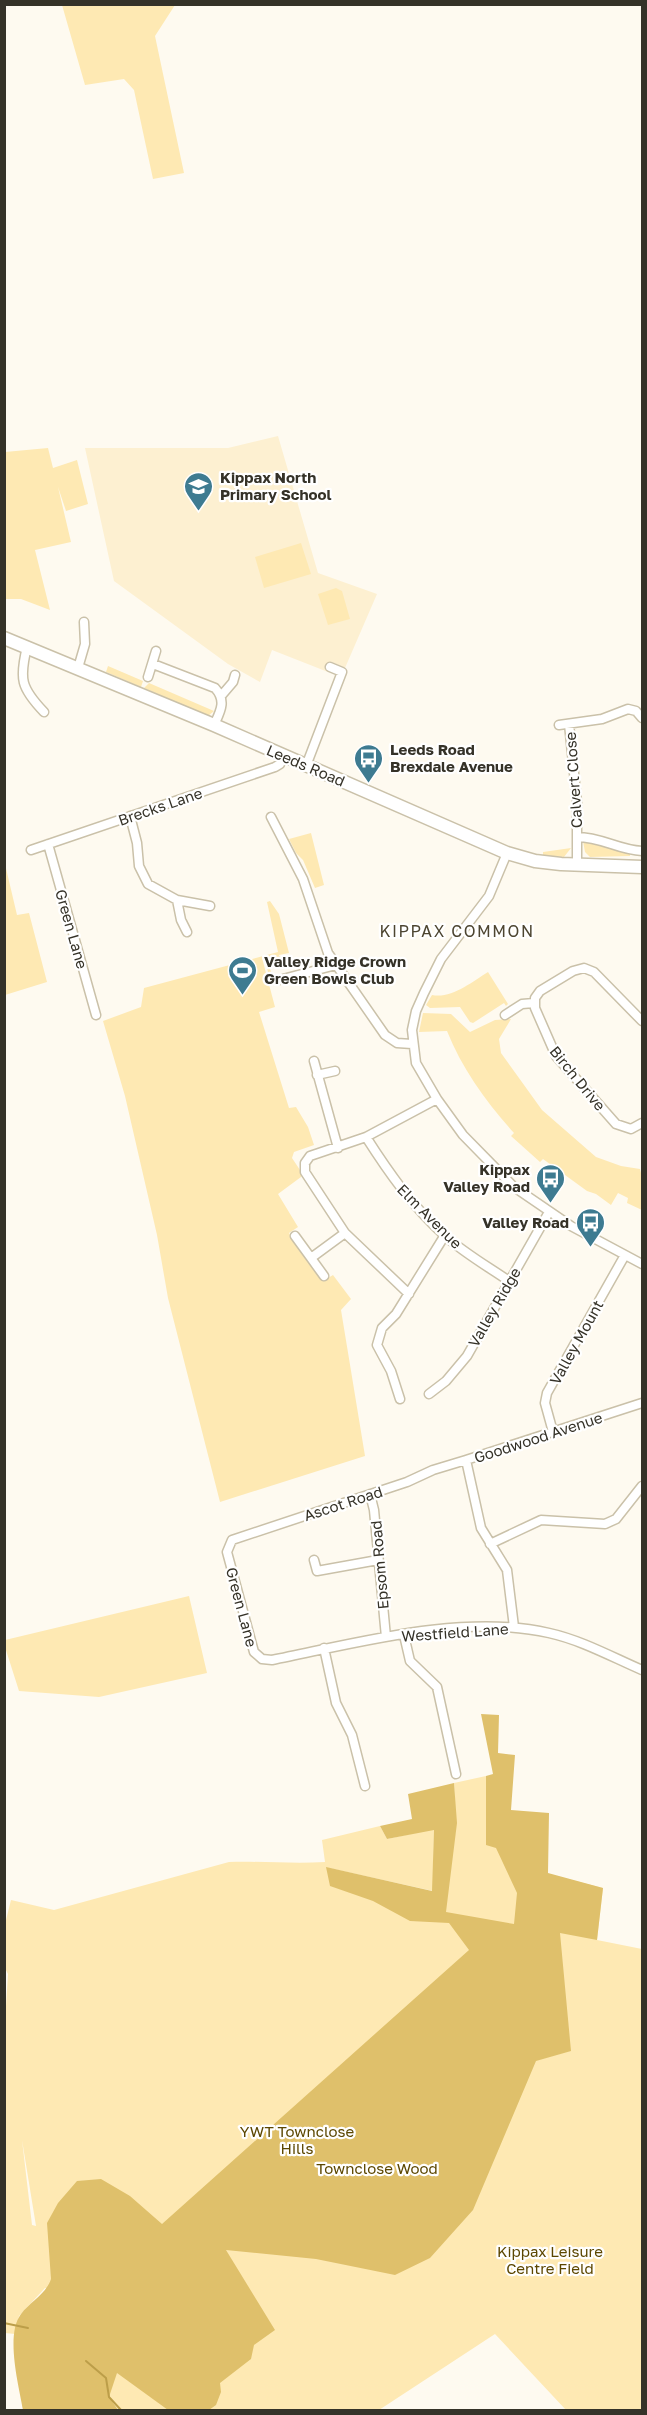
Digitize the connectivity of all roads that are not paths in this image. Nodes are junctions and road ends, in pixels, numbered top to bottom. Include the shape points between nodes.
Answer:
1 (84, 622) dead end
2 (4, 638) edge
3 (27, 647) junction
4 (156, 651) dead end
5 (153, 664) junction
6 (330, 667) dead end
7 (78, 668) junction
8 (235, 675) dead end
9 (148, 677) dead end
10 (221, 696) junction
11 (44, 712) dead end
12 (642, 718) edge
13 (214, 725) junction
14 (284, 756) junction
15 (306, 766) junction
16 (130, 816) junction
17 (271, 817) dead end
18 (577, 837) junction
19 (48, 844) junction
20 (31, 850) dead end
21 (642, 851) edge
22 (507, 853) junction
23 (577, 865) junction
24 (642, 867) edge
25 (177, 900) junction
26 (210, 906) dead end
27 (187, 933) dead end
28 (336, 965) junction
29 (279, 980) dead end
30 (534, 1003) junction
31 (505, 1014) dead end
32 (96, 1015) dead end
33 (642, 1021) edge
34 (412, 1044) junction
35 (314, 1061) dead end
36 (335, 1071) dead end
37 (317, 1075) junction
38 (437, 1099) junction
39 (642, 1123) edge
40 (366, 1137) junction
41 (338, 1148) junction
42 (549, 1212) junction
43 (345, 1233) junction
44 (295, 1236) dead end
45 (445, 1236) junction
46 (625, 1255) junction
47 (311, 1258) junction
48 (642, 1264) edge
49 (324, 1276) dead end
50 (509, 1281) junction
51 (409, 1294) junction
52 (429, 1394) dead end
53 (400, 1399) dead end
54 (642, 1403) edge
55 (553, 1432) junction
56 (466, 1460) junction
57 (642, 1486) edge
58 (370, 1494) junction
59 (490, 1545) junction
60 (227, 1552) joint
61 (314, 1560) dead end
62 (378, 1560) junction
63 (514, 1627) junction
64 (404, 1635) junction
65 (386, 1637) junction
66 (324, 1648) junction
67 (262, 1659) joint
68 (642, 1670) edge
69 (456, 1774) dead end
70 (365, 1786) dead end

1 - 7 street via 85,644
2 - 3 main road, Leeds Road
3 - 7 main road, Leeds Road
3 - 11 street via 23,685
4 - 5 street
5 - 9 street
5 - 10 street via 215,688
6 - 15 street via 342,672
7 - 13 main road, Leeds Road
8 - 10 street
10 - 13 street via 222,706
12 - 18 street, Calvert Close via 628,709 602,719 564,724 577,802
13 - 14 main road, Leeds Road
14 - 15 main road, Leeds Road
14 - 16 street, Brecks Lane via 275,767
15 - 22 main road, Leeds Road
16 - 19 street, Brecks Lane
16 - 25 street via 144,879
17 - 28 street via 301,873 322,940
18 - 21 street, Calvert Close via 596,837 625,849
18 - 23 street, Calvert Close
19 - 20 street, Brecks Lane
19 - 32 street, Green Lane
22 - 23 main road, Leeds Road via 535,861
22 - 34 street via 489,896 441,959 424,993 414,1017
23 - 24 main road, Leeds Road
25 - 26 street
25 - 27 street
28 - 29 street
28 - 34 street via 385,1035 397,1043
30 - 31 street via 522,1004
30 - 33 street via 540,991 584,968 594,972
30 - 39 street, Birch Drive via 556,1056 616,1124 631,1129
34 - 38 street via 419,1069
35 - 37 street
36 - 37 street
37 - 41 street
38 - 40 street
38 - 42 street via 479,1153 514,1187
40 - 41 street
40 - 45 street, Elm Avenue via 399,1186
41 - 43 street via 310,1156 305,1172
42 - 46 street
42 - 50 street, Valley Ridge
43 - 47 street
43 - 51 street
44 - 47 street
45 - 50 street, Elm Avenue
45 - 51 street
46 - 48 street
46 - 55 street, Valley Mount via 547,1393 545,1403
47 - 49 street
50 - 52 street, Valley Ridge via 467,1356
51 - 53 street via 382,1328 377,1346
54 - 55 street, Goodwood Avenue
55 - 56 street, Goodwood Avenue
56 - 58 street, Ascot Road
56 - 59 street, Goodwood Avenue via 481,1528
57 - 59 street via 613,1522 541,1520
58 - 60 street, Ascot Road via 236,1538
58 - 62 street, Epsom Road
59 - 63 street, Goodwood Avenue via 507,1570
60 - 67 street, Green Lane via 252,1648
61 - 62 street via 317,1571
62 - 65 street, Epsom Road
63 - 64 street, Westfield Lane
63 - 68 street, Westfield Lane via 573,1640
64 - 65 street, Westfield Lane
64 - 69 street via 411,1661 436,1687
65 - 66 street, Westfield Lane
66 - 67 street, Westfield Lane
66 - 70 street via 336,1703 350,1729

